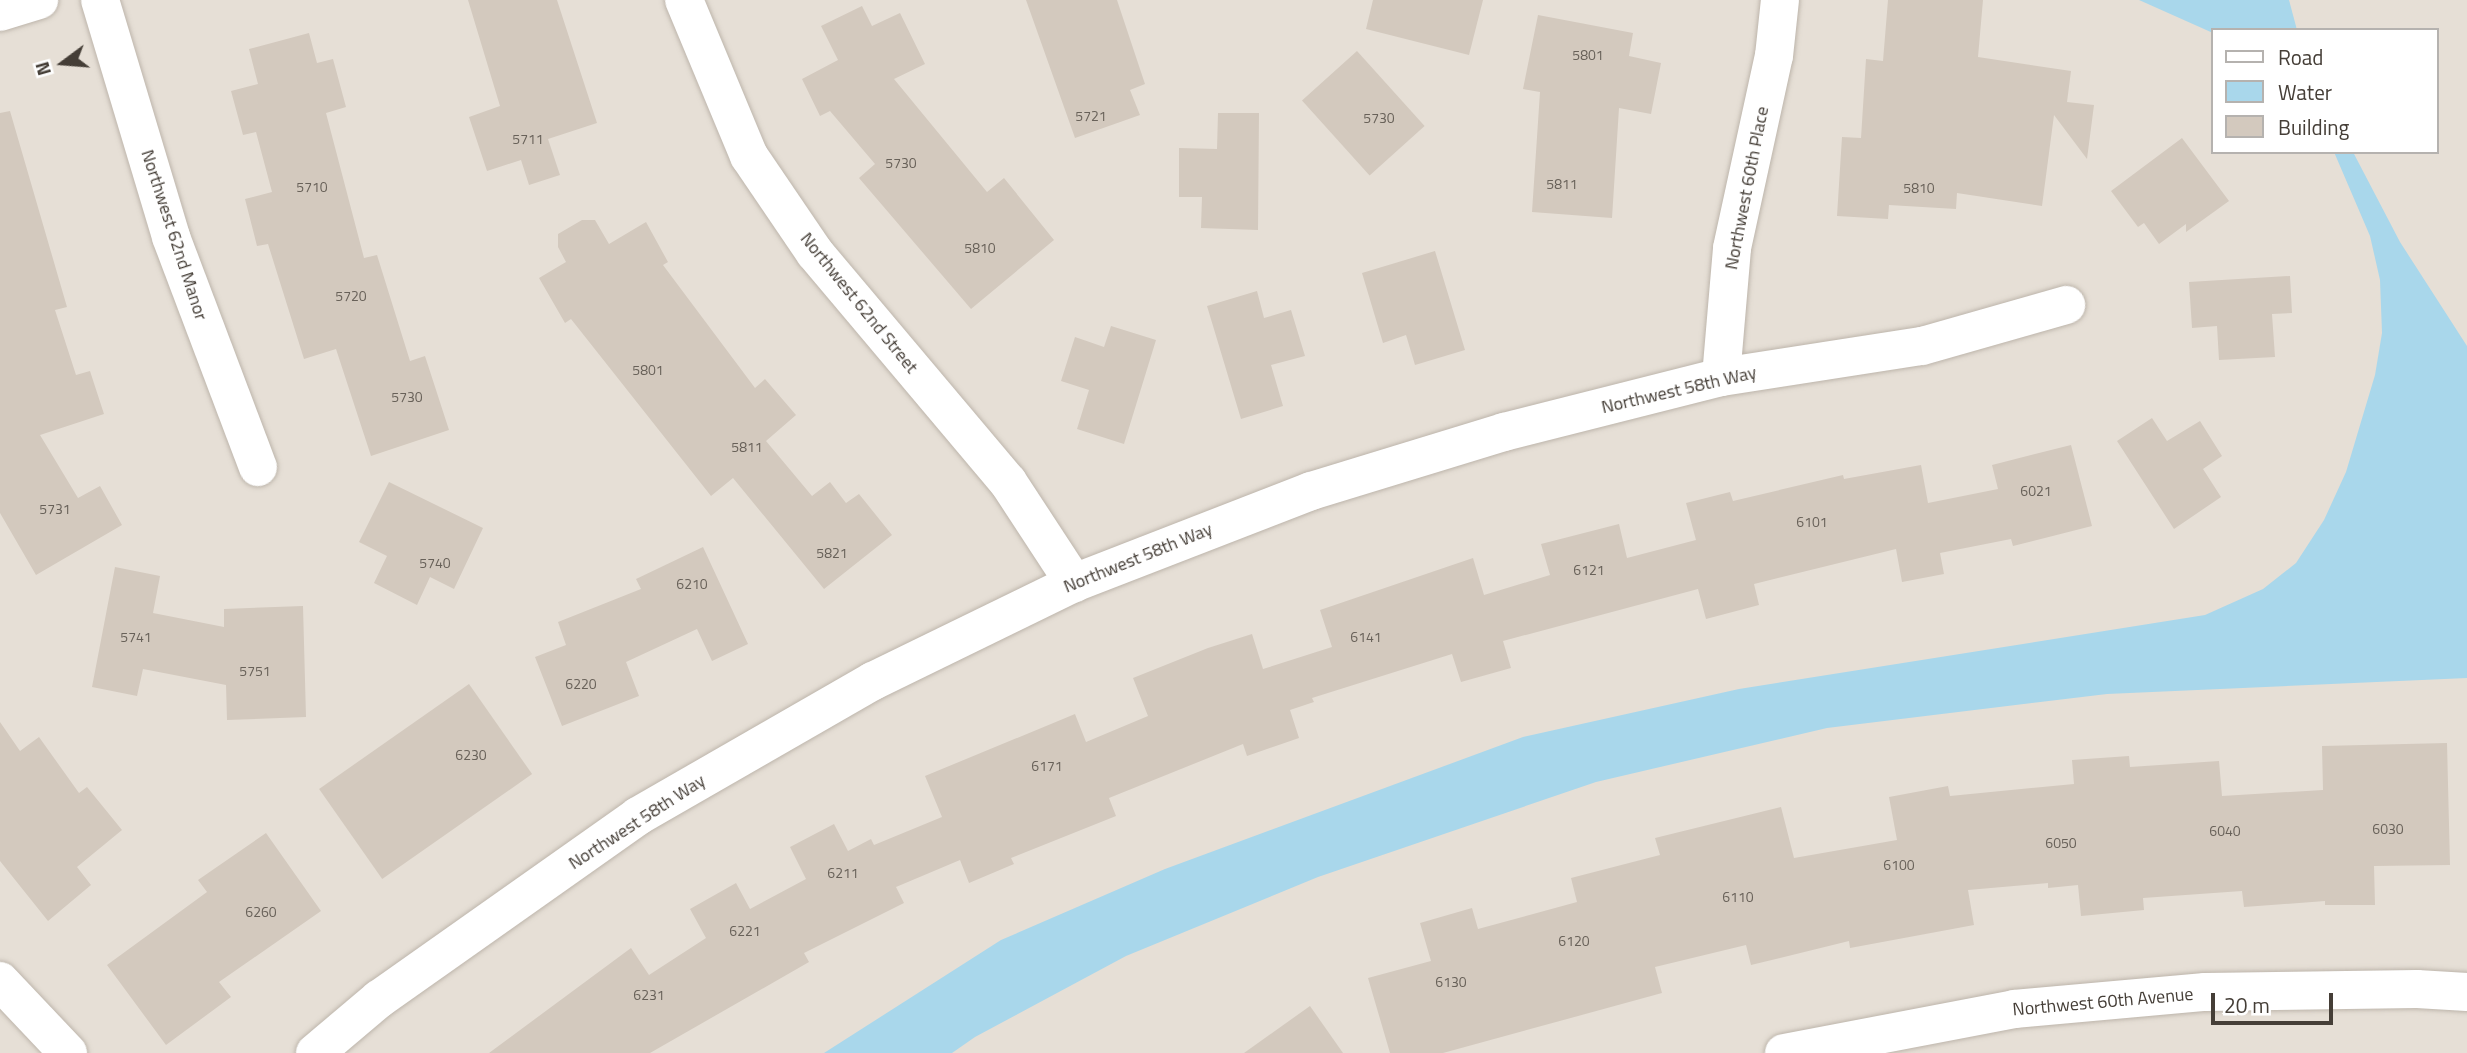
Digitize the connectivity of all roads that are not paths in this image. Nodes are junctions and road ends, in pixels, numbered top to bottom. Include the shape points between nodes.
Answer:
1 (39, 0) edge
2 (100, 0) edge
3 (684, 0) edge
4 (1780, 0) edge
5 (0, 12) edge
6 (2066, 305) dead end
7 (1721, 377) junction
8 (258, 467) dead end
9 (1074, 583) junction
10 (0, 981) edge
11 (2467, 992) edge
12 (68, 1053) edge
13 (315, 1053) edge
14 (1784, 1053) edge

1 - 5 street
2 - 8 street, Northwest 62nd Manor via 171,237
3 - 9 street, Northwest 62nd Street via 750,156 764,177 815,253 1008,482
4 - 7 street, Northwest 60th Place via 1774,56 1732,248
6 - 7 street, Northwest 58th Way via 1922,346
7 - 9 street, Northwest 58th Way via 1504,432 1311,491
9 - 13 street, Northwest 58th Way via 873,681 638,816 379,999
10 - 12 street
11 - 14 street, Northwest 60th Avenue via 2205,992 2014,1009

